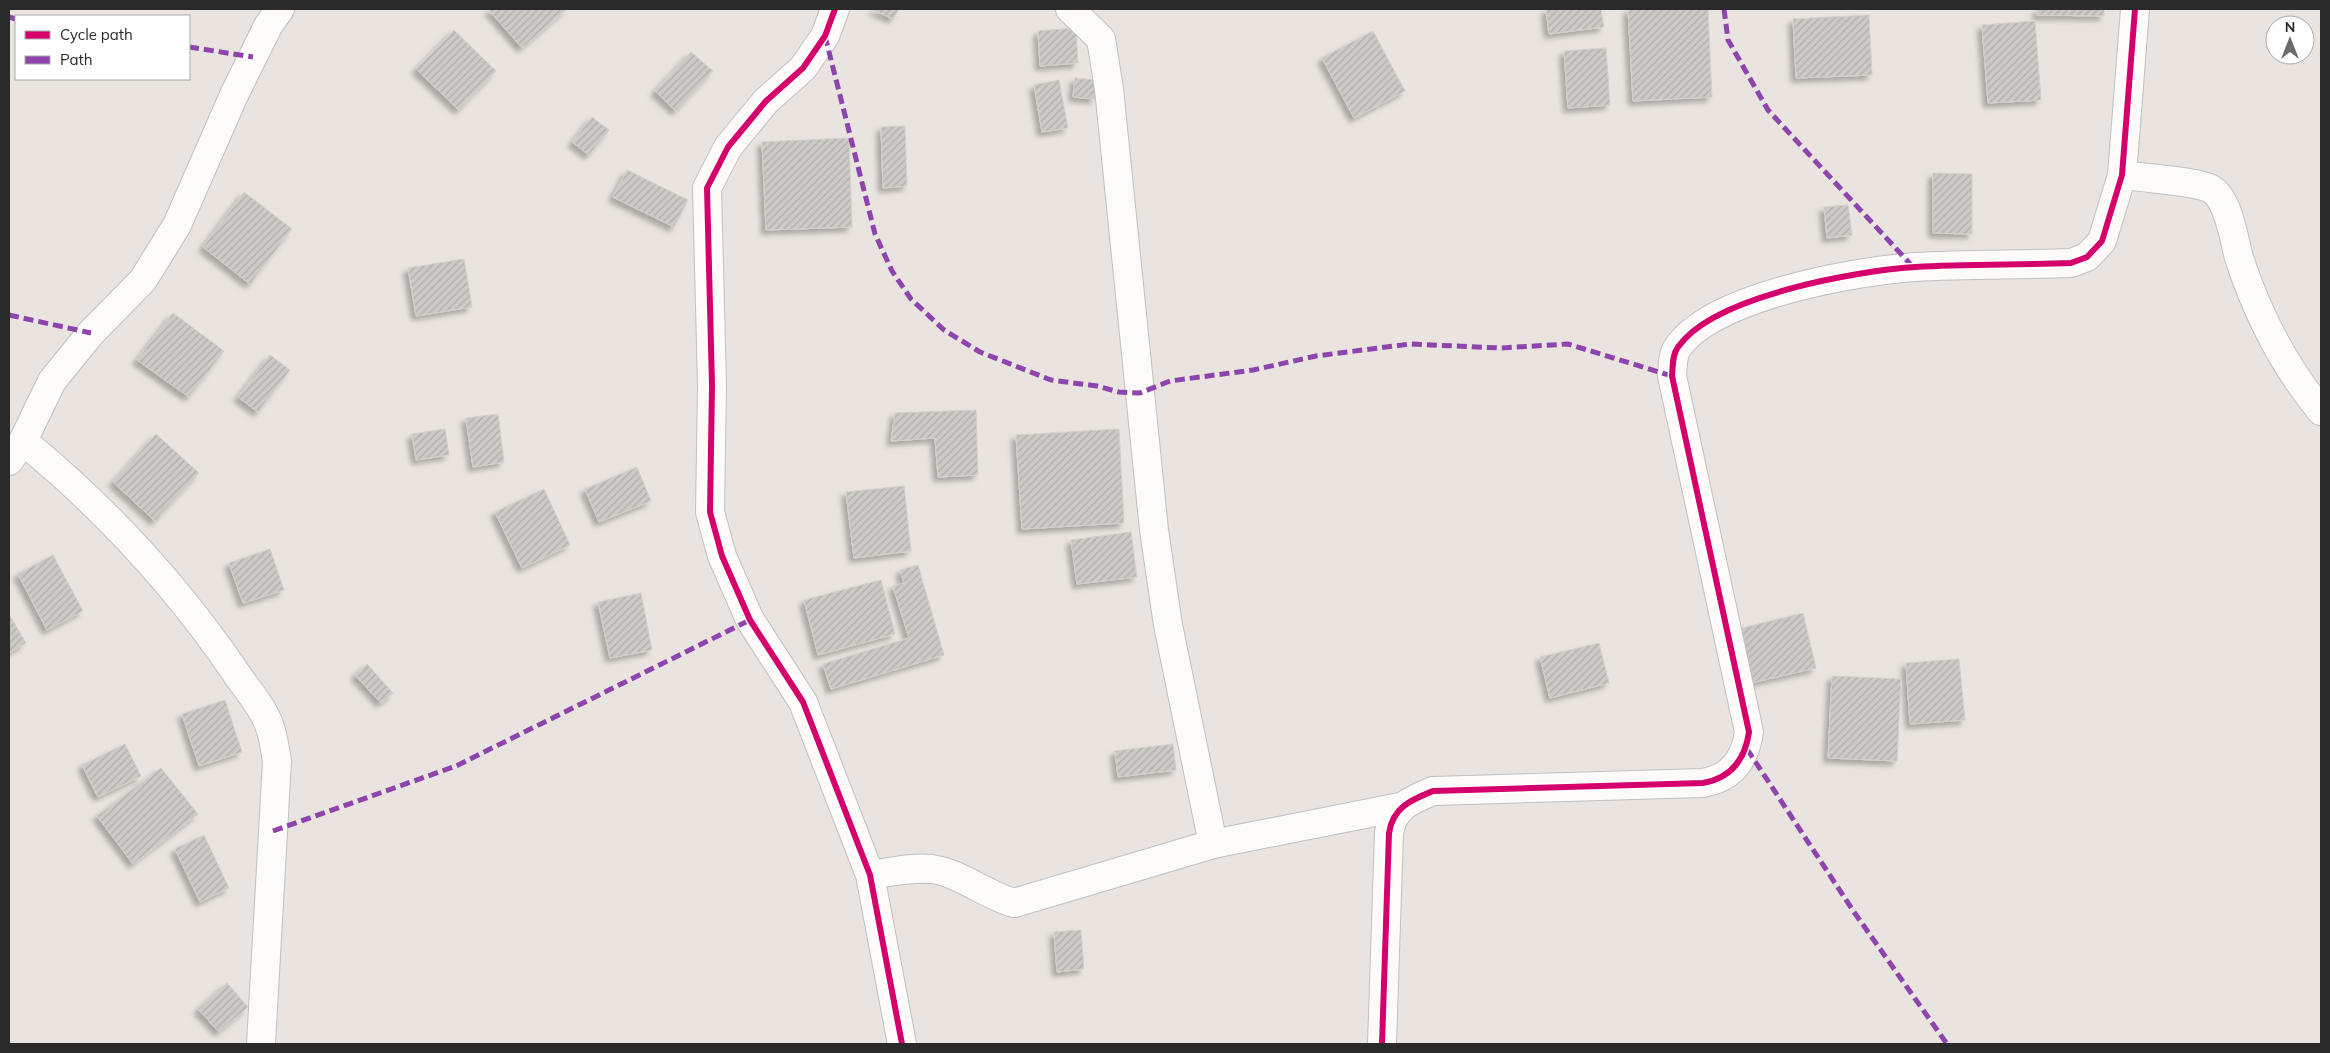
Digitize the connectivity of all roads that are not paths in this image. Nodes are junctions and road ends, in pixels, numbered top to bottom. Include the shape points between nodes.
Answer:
1 (280, 9) edge
2 (836, 9) edge
3 (1070, 9) edge
4 (2135, 9) edge
5 (2122, 175) junction
6 (2321, 411) edge
7 (16, 451) edge
8 (1400, 808) junction
9 (1213, 844) junction
10 (870, 874) junction
11 (259, 1043) edge
12 (902, 1044) edge
13 (1382, 1044) edge

1 - 7 street via 268,26 234,95 177,225 143,280 91,333 52,381
2 - 10 street via 825,36 803,68 766,101 728,147 707,188 712,385 710,512 722,556 750,620 803,702
3 - 9 street via 1102,39 1154,530 1168,625
4 - 5 street
5 - 6 street via 2206,187 2218,195 2224,204 2240,259 2266,326 2288,365
5 - 8 street via 2102,241 2096,250 2080,261 1914,268 1811,284 1760,296 1710,319 1677,348 1672,376 1750,732 1747,749 1739,763 1726,775 1703,783 1434,792
7 - 11 street via 66,476 143,552 218,646 271,730 277,761
8 - 9 street
8 - 13 street via 1393,816 1389,833
9 - 10 street via 1014,903 932,869
10 - 12 street

